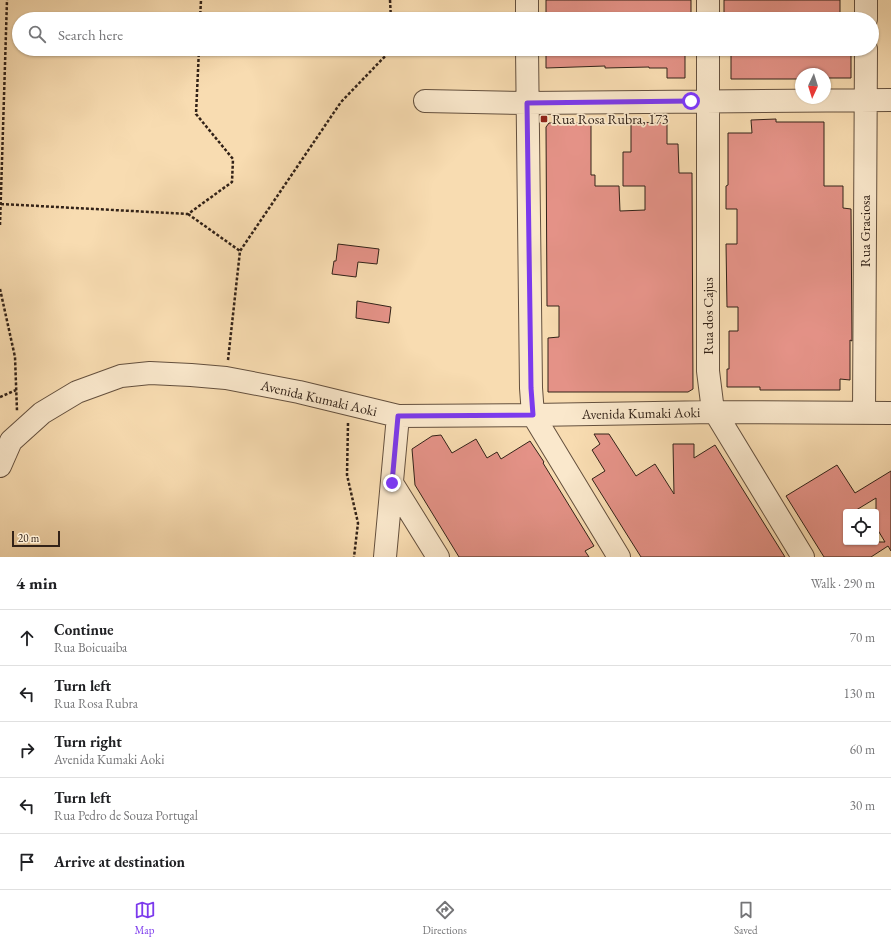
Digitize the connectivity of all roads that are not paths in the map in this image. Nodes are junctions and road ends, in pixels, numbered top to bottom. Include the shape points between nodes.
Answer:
1 (527, 0) edge
2 (708, 0) edge
3 (866, 0) edge
4 (527, 12) edge
5 (708, 12) edge
6 (866, 12) edge
7 (527, 56) edge
8 (708, 56) edge
9 (866, 56) edge
10 (866, 100) junction
11 (891, 100) edge
12 (425, 101) dead end
13 (709, 101) junction
14 (527, 103) junction
15 (716, 412) junction
16 (864, 413) junction
17 (891, 413) edge
18 (533, 415) junction
19 (398, 416) junction
20 (0, 466) edge
21 (392, 483) junction
22 (385, 557) edge
23 (438, 557) edge
24 (619, 557) edge
25 (803, 557) edge

1 - 4 street
2 - 5 street
3 - 6 street
7 - 14 street
8 - 13 street, Rua dos Cajus
9 - 10 street, Rua Graciosa
10 - 11 street
10 - 13 street
10 - 16 street, Rua Graciosa
12 - 14 street
13 - 14 street
13 - 15 street, Rua dos Cajus via 708,371
14 - 18 street
15 - 16 street, Avenida Kumaki Aoki
15 - 18 street, Avenida Kumaki Aoki
15 - 25 street, Rua dos Cajus
16 - 17 street, Avenida Kumaki Aoki
18 - 19 street, Avenida Kumaki Aoki
18 - 24 street
19 - 20 street, Avenida Kumaki Aoki via 299,392 226,378 150,373 121,376 77,392 42,413 11,441
19 - 21 street
21 - 22 street
21 - 23 street

